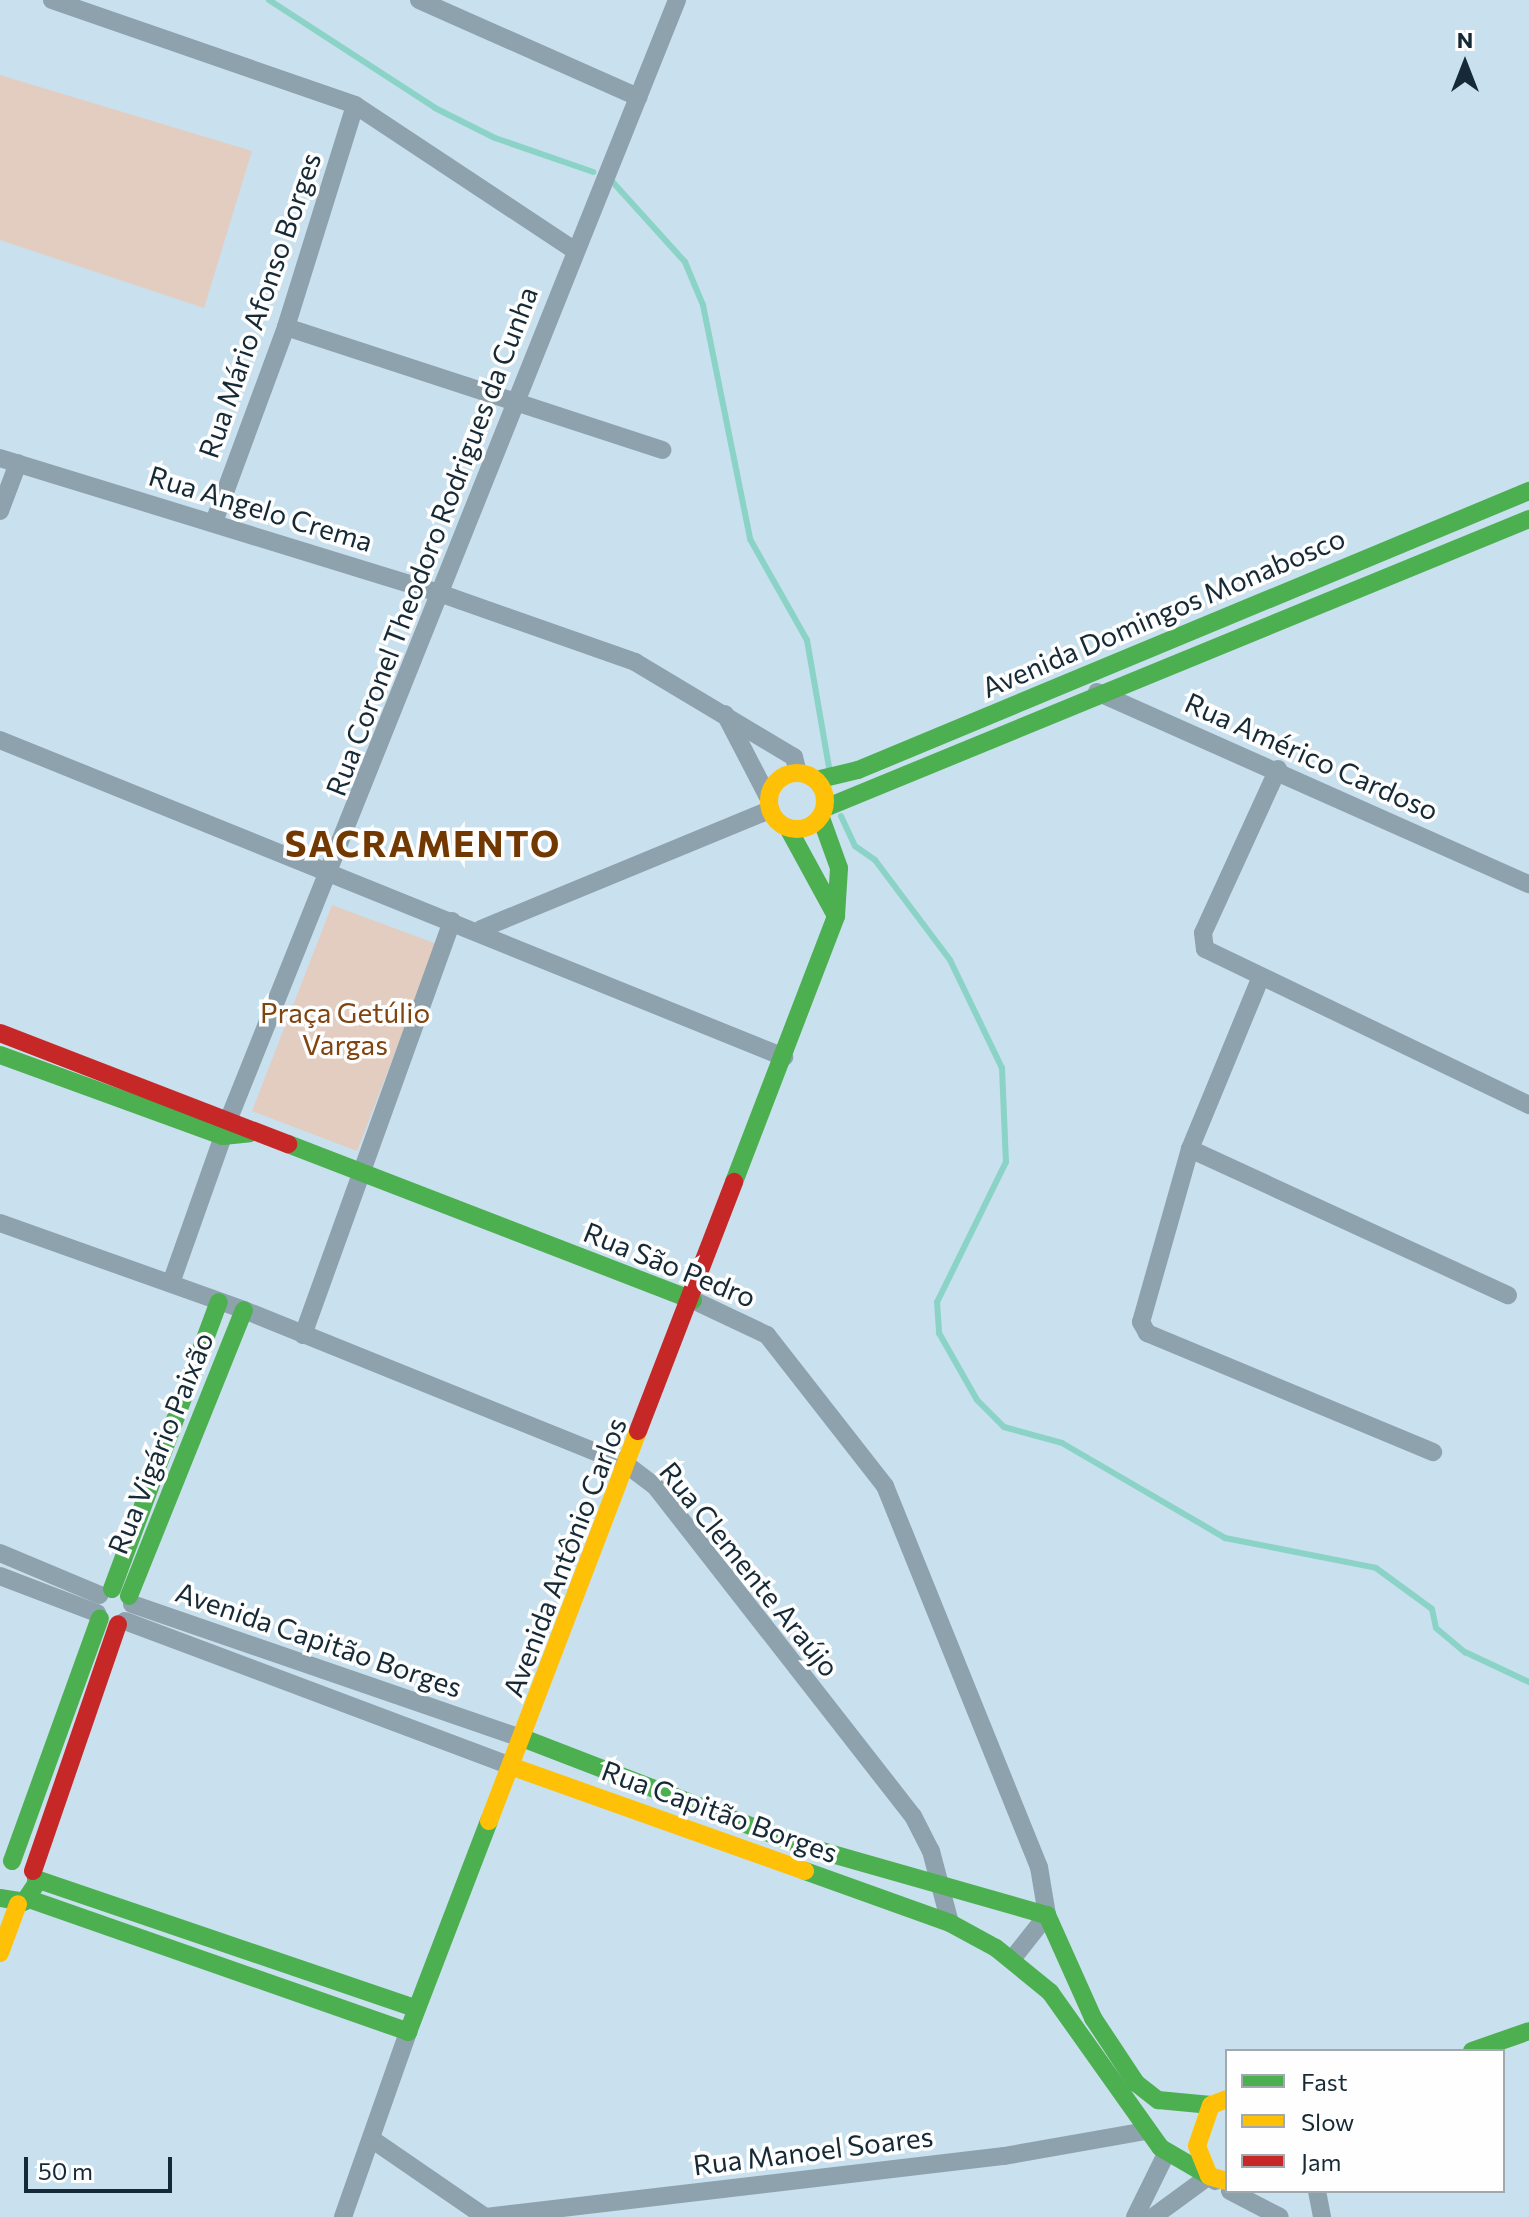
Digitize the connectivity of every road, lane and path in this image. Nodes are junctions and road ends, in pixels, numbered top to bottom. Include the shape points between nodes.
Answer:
1 (52, 0) edge
2 (419, 0) edge
3 (677, 0) edge
4 (638, 97) junction
5 (355, 105) junction
6 (574, 250) junction
7 (286, 327) junction
8 (516, 398) junction
9 (662, 450) dead end
10 (9, 461) edge
11 (1529, 491) edge
12 (0, 511) edge
13 (1529, 519) edge
14 (214, 522) junction
15 (442, 594) junction
16 (1072, 681) junction
17 (1102, 694) junction
18 (724, 711) junction
19 (0, 740) edge
20 (1278, 769) junction
21 (798, 773) junction
22 (816, 780) junction
23 (769, 804) junction
24 (823, 813) junction
25 (788, 828) junction
26 (1529, 863) edge
27 (332, 872) junction
28 (1524, 882) edge
29 (836, 916) junction
30 (452, 921) junction
31 (481, 929) junction
32 (1260, 979) junction
33 (0, 1033) edge
34 (0, 1055) edge
35 (784, 1057) junction
36 (1529, 1105) edge
37 (230, 1116) junction
38 (250, 1133) junction
39 (223, 1136) junction
40 (1190, 1149) junction
41 (362, 1173) junction
42 (0, 1223) edge
43 (171, 1283) junction
44 (1508, 1295) dead end
45 (693, 1300) junction
46 (219, 1302) junction
47 (244, 1310) junction
48 (303, 1335) junction
49 (1433, 1452) dead end
50 (627, 1465) junction
51 (0, 1553) edge
52 (0, 1576) edge
53 (114, 1607) junction
54 (525, 1739) junction
55 (513, 1767) junction
56 (3, 1865) edge
57 (34, 1875) junction
58 (941, 1886) junction
59 (16, 1900) edge
60 (1047, 1915) junction
61 (950, 1923) junction
62 (252, 1952) junction
63 (0, 1953) edge
64 (1013, 1958) junction
65 (243, 1973) junction
66 (415, 2008) junction
67 (1529, 2031) edge
68 (408, 2032) junction
69 (1529, 2044) edge
70 (1478, 2049) edge
71 (1505, 2052) edge
72 (1219, 2102) edge
73 (1146, 2131) junction
74 (373, 2140) junction
75 (1167, 2152) junction
76 (1218, 2178) edge
77 (1234, 2193) edge
78 (1317, 2193) edge
79 (343, 2217) edge
80 (486, 2217) edge
81 (1135, 2217) edge
82 (1153, 2217) edge
83 (1280, 2217) edge
84 (1322, 2217) edge

1 - 5 street
2 - 4 street
3 - 4 street, Rua Coronel Theodoro Rodrigues da Cunha
4 - 6 street, Rua Coronel Theodoro Rodrigues da Cunha
5 - 6 street
5 - 7 street, Rua Mário Afonso Borges
6 - 8 street, Rua Coronel Theodoro Rodrigues da Cunha
7 - 8 street
7 - 14 street, Rua Mário Afonso Borges
8 - 9 street
8 - 15 street, Rua Coronel Theodoro Rodrigues da Cunha
10 - 12 street
10 - 14 street, Rua Angelo Crema
11 - 16 main road, Avenida Domingos Monabosco
13 - 17 main road
14 - 15 street, Rua Angelo Crema
15 - 18 street, Rua Angelo Crema via 635,662
15 - 27 street, Rua Coronel Theodoro Rodrigues da Cunha
16 - 17 street, Rua Américo Cardoso
16 - 22 main road, Avenida Domingos Monabosco
17 - 20 street, Rua Américo Cardoso
17 - 24 main road
18 - 21 street, Rua Angelo Crema via 794,757
18 - 23 street
19 - 27 street
20 - 28 street, Rua Américo Cardoso
20 - 32 street via 1203,933 1212,956
21 - 22 main road
21 - 23 main road via 776,782
22 - 24 main road
23 - 25 main road
23 - 31 street
24 - 25 main road
24 - 29 main road, Avenida Antônio Carlos via 839,868
25 - 29 main road
26 - 28 street
27 - 30 street
27 - 37 street, Rua Coronel Theodoro Rodrigues da Cunha
29 - 35 main road, Avenida Antônio Carlos
30 - 31 street
30 - 41 street
31 - 35 street
32 - 36 street
32 - 40 street
33 - 37 main road
34 - 39 main road
35 - 45 main road, Avenida Antônio Carlos
37 - 38 main road, Rua São Pedro
37 - 39 street, Rua Coronel Theodoro Rodrigues da Cunha
38 - 39 main road, Rua São Pedro
38 - 41 main road, Rua São Pedro
39 - 43 street, Rua Coronel Theodoro Rodrigues da Cunha
40 - 44 street
40 - 49 street via 1141,1311 1147,1333
41 - 45 main road, Rua São Pedro
41 - 48 street
42 - 43 street, Rua Clemente Araújo
43 - 46 street, Rua Clemente Araújo
45 - 50 main road, Avenida Antônio Carlos
45 - 60 street, Rua São Pedro via 767,1335 885,1486 1039,1867
46 - 47 street, Rua Clemente Araújo
46 - 53 main road, Rua Vigário Paixão
47 - 48 street, Rua Clemente Araújo
47 - 53 main road, Rua Vigário Paixão
48 - 50 street, Rua Clemente Araújo
50 - 54 main road, Avenida Antônio Carlos
50 - 58 street, Rua Clemente Araújo via 655,1486 913,1816
51 - 53 street, Avenida Capitão Borges
52 - 53 street, Avenida Capitão Borges
53 - 54 street, Avenida Capitão Borges
53 - 55 street, Rua Capitão Borges
53 - 56 main road, Rua Vigário Paixão
53 - 57 main road, Rua Vigário Paixão
54 - 55 main road, Avenida Antônio Carlos
54 - 58 main road, Avenida Capitão Borges via 797,1844
55 - 61 main road, Rua Capitão Borges
55 - 66 main road, Avenida Antônio Carlos
56 - 57 main road
57 - 59 main road, Rua Vigário Paixão
57 - 62 main road
58 - 60 main road, Avenida Capitão Borges
58 - 61 street, Rua Clemente Araújo
59 - 63 main road, Rua Vigário Paixão
59 - 65 main road
60 - 64 street
60 - 72 main road via 1093,2018 1136,2083 1158,2100
61 - 64 main road, Rua Capitão Borges
62 - 65 main road
62 - 66 main road
64 - 73 main road, Rua Capitão Borges via 1050,1992
65 - 68 main road
66 - 68 main road, Avenida Antônio Carlos
67 - 70 main road
68 - 74 street, Avenida Antônio Carlos
69 - 71 main road
72 - 76 main road via 1197,2146
73 - 75 main road, Rua Capitão Borges
73 - 80 street, Rua Manoel Soares via 1004,2156
74 - 79 street, Avenida Antônio Carlos
74 - 80 street
75 - 76 main road, Rua Capitão Borges
75 - 81 street
76 - 82 street
77 - 83 street
78 - 84 street

